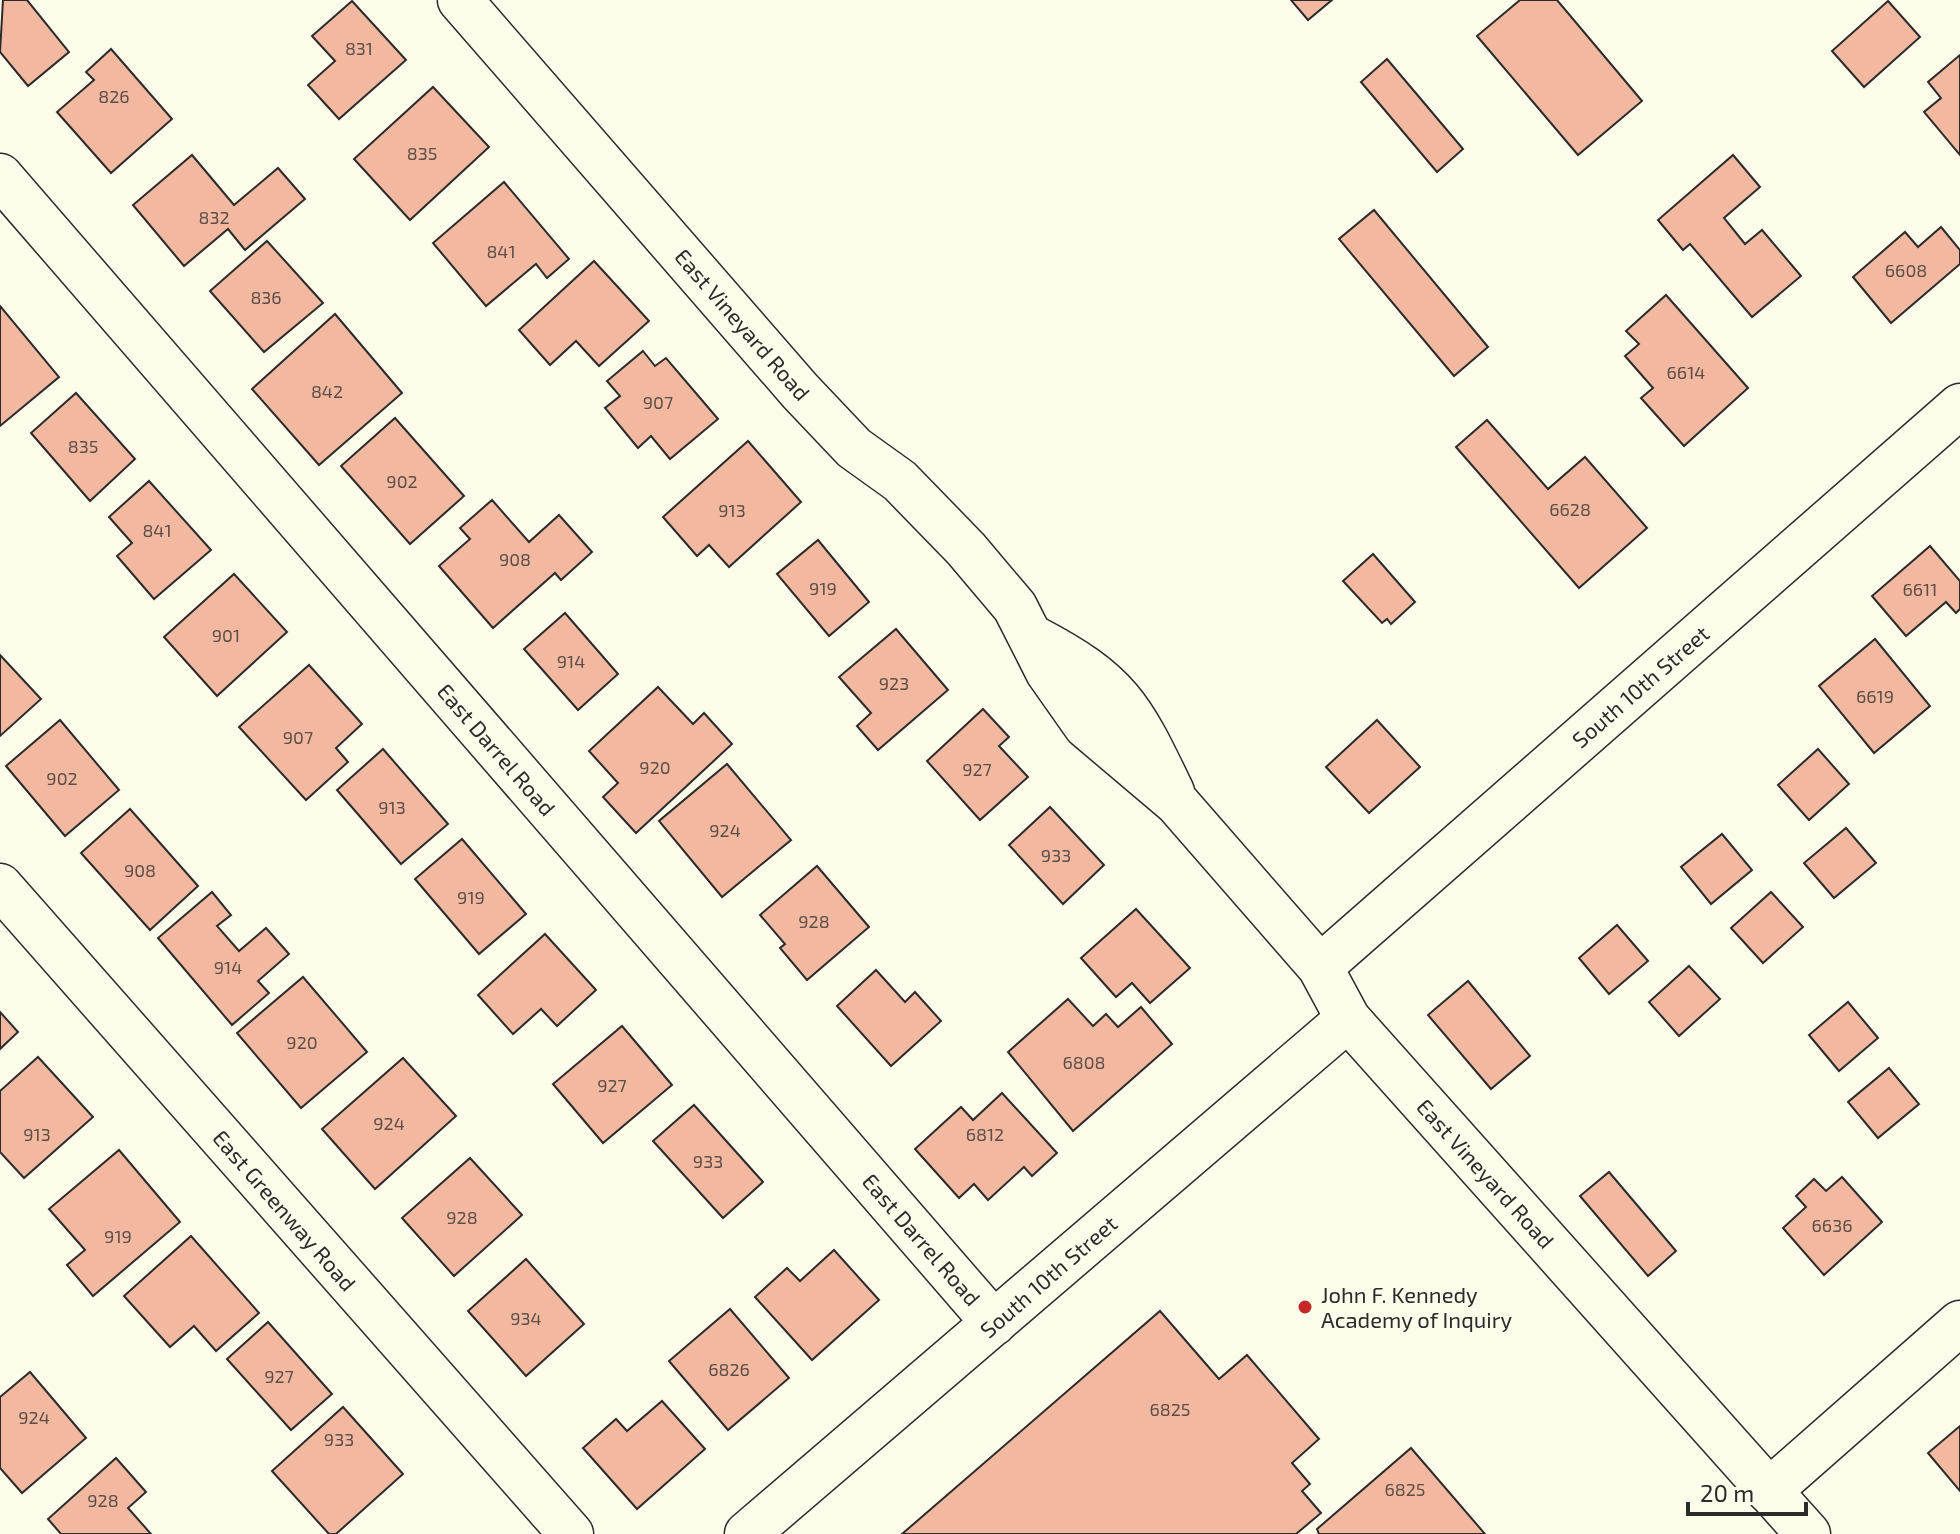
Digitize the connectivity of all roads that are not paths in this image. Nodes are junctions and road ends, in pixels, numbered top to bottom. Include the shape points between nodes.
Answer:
1 (460, 0) edge
2 (0, 176) edge
3 (1960, 406) edge
4 (0, 886) edge
5 (1320, 967) junction
6 (1348, 1019) junction
7 (994, 1323) junction
8 (1960, 1323) edge
9 (1769, 1491) junction
10 (571, 1534) edge
11 (747, 1534) edge
12 (1808, 1534) edge

1 - 5 street, East Vineyard Road via 800,391 854,448 900,481 966,549 1015,607 1048,672 1086,726 1177,803
2 - 7 street, East Darrel Road
3 - 5 street, South 10th Street
4 - 10 street, East Greenway Road
5 - 6 street, East Vineyard Road
6 - 7 street, South 10th Street
6 - 9 street, East Vineyard Road
7 - 11 street, South 10th Street
8 - 9 street
9 - 12 street, East Vineyard Road

